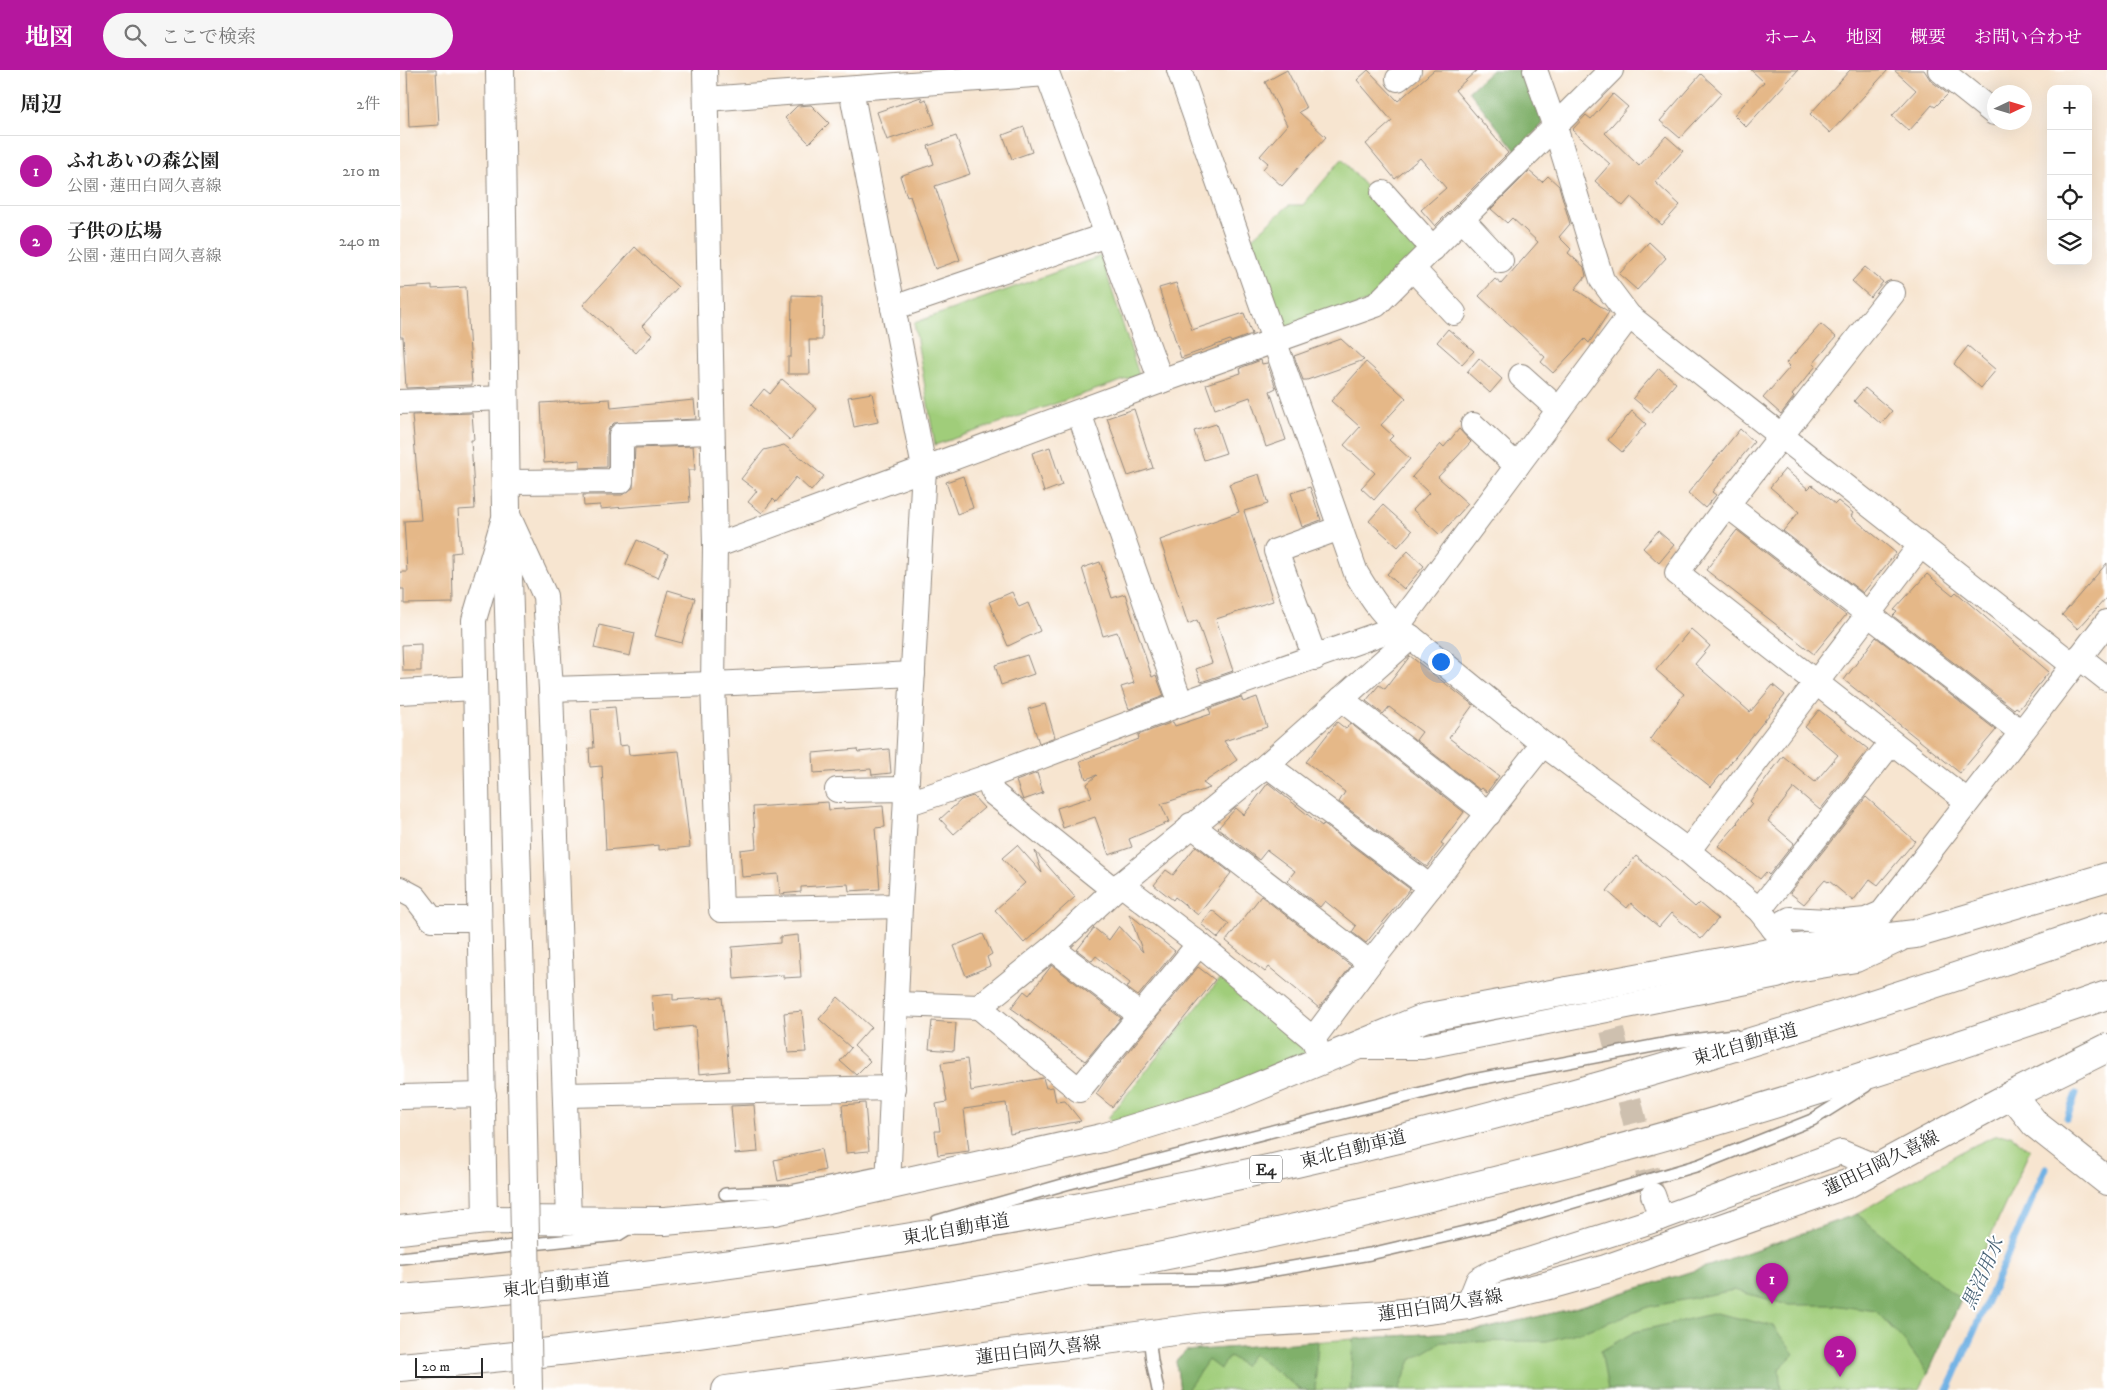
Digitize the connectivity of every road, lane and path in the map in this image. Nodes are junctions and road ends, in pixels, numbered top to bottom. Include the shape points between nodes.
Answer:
1 (500, 70) edge
2 (705, 70) edge
3 (1179, 70) edge
4 (1534, 70) edge
5 (1611, 70) edge
6 (1940, 70) edge
7 (1046, 72) edge
8 (851, 89) junction
9 (706, 99) junction
10 (1987, 107) edge
11 (1555, 126) junction
12 (1383, 193) dead end
13 (1462, 219) junction
14 (1107, 235) junction
15 (1433, 249) junction
16 (1501, 260) dead end
17 (1413, 269) junction
18 (1893, 293) dead end
19 (893, 308) junction
20 (1454, 313) dead end
21 (1629, 316) junction
22 (1275, 342) junction
23 (1521, 376) dead end
24 (1161, 381) junction
25 (505, 398) junction
26 (400, 402) edge
27 (1559, 410) junction
28 (1079, 412) junction
29 (1473, 425) dead end
30 (712, 432) junction
31 (1783, 436) junction
32 (1517, 466) junction
33 (924, 468) junction
34 (507, 482) junction
35 (1727, 505) junction
36 (506, 510) junction
37 (1340, 528) junction
38 (715, 546) junction
39 (1920, 546) junction
40 (1869, 613) junction
41 (2107, 622) edge
42 (1404, 632) junction
43 (1315, 658) junction
44 (2076, 661) junction
45 (913, 674) junction
46 (2107, 679) edge
47 (1816, 682) junction
48 (713, 684) junction
49 (474, 688) junction
50 (551, 689) junction
51 (400, 692) edge
52 (1341, 699) junction
53 (1181, 704) junction
54 (2021, 732) junction
55 (1892, 743) junction
56 (1543, 744) junction
57 (1267, 764) junction
58 (987, 777) junction
59 (837, 790) dead end
60 (907, 796) junction
61 (1967, 801) junction
62 (1489, 814) junction
63 (1191, 825) junction
64 (1688, 851) junction
65 (2107, 877) edge
66 (1118, 887) junction
67 (1430, 887) junction
68 (400, 890) edge
69 (900, 906) junction
70 (478, 919) junction
71 (1766, 919) junction
72 (2107, 926) edge
73 (1199, 944) junction
74 (1052, 948) junction
75 (1790, 960) junction
76 (1370, 963) junction
77 (2107, 995) edge
78 (897, 1004) junction
79 (979, 1008) junction
80 (1140, 1015) junction
81 (1802, 1027) junction
82 (1357, 1047) junction
83 (2107, 1048) edge
84 (1318, 1050) junction
85 (1901, 1064) junction
86 (893, 1088) junction
87 (484, 1095) junction
88 (565, 1095) junction
89 (2012, 1095) junction
90 (400, 1097) edge
91 (1879, 1168) junction
92 (888, 1179) junction
93 (2107, 1181) edge
94 (725, 1194) dead end
95 (1653, 1195) tunnel mouth
96 (1661, 1218) junction
97 (485, 1220) junction
98 (569, 1220) junction
99 (641, 1221) junction
100 (400, 1230) edge
101 (844, 1247) junction
102 (400, 1258) edge
103 (1035, 1282) junction
104 (400, 1299) edge
105 (1468, 1305) junction
106 (1149, 1336) junction
107 (400, 1368) edge
108 (796, 1385) edge
109 (528, 1390) edge
110 (726, 1390) edge
111 (1158, 1390) edge

1 - 25 main road
2 - 9 street
3 - 22 street
4 - 11 street
5 - 11 street
6 - 10 street
7 - 8 street
7 - 14 street
8 - 9 street
8 - 19 street
9 - 30 street
11 - 13 street
11 - 21 street via 1602,280
12 - 15 street
13 - 15 street
13 - 16 street
14 - 19 street
14 - 24 street
15 - 17 street
17 - 20 street
17 - 22 street via 1376,305
18 - 31 street
19 - 33 street
21 - 27 street
21 - 31 street
22 - 24 street
22 - 37 street
23 - 27 street
24 - 28 street
25 - 26 street
25 - 34 main road
27 - 32 street
28 - 33 street
28 - 53 street
29 - 32 street
30 - 34 street via 621,435 621,481
30 - 38 street
31 - 35 street
31 - 39 street
32 - 42 street
33 - 38 street
33 - 45 street
34 - 36 main road
35 - 40 street
35 - 47 street via 1677,573
36 - 49 street via 474,620
36 - 50 street via 545,596
36 - 109 main road, bridge
37 - 42 street via 1356,573 1372,600
37 - 43 street via 1276,551
38 - 48 street
39 - 40 street
39 - 44 street
40 - 47 street
40 - 54 street
41 - 44 street
42 - 43 street
42 - 52 street
42 - 56 street
43 - 53 street
44 - 46 street
44 - 54 street
45 - 48 street
45 - 60 street
47 - 55 street
47 - 64 street
48 - 50 street
48 - 69 street via 720,910
49 - 51 street
49 - 70 street
50 - 88 street
52 - 57 street
52 - 62 street
53 - 58 street
54 - 61 street
55 - 61 street
55 - 71 street
56 - 62 street
56 - 64 street
57 - 63 street
57 - 67 street
58 - 60 street
58 - 66 street via 993,793
59 - 60 street
60 - 69 street
61 - 71 street via 1882,913 1866,920 1845,922
62 - 67 street
63 - 66 street
63 - 76 street
64 - 71 street
65 - 75 main road via 1914,934
66 - 73 street
66 - 74 street
67 - 76 street
68 - 70 street via 415,897 432,919
69 - 78 street
70 - 87 street
71 - 75 street
72 - 81 main road, 東北自動車道 / E4
73 - 80 street
73 - 84 street
74 - 79 street
74 - 80 street
75 - 82 main road via 1424,1018
75 - 82 street via 1609,1021 1422,1047
76 - 84 street
77 - 85 main road
78 - 79 street
78 - 86 street
79 - 80 street via 1079,1090
81 - 101 main road, 東北自動車道 / E4 via 1639,1075 1297,1163 946,1232
81 - 101 lane via 1674,1042 1468,1081 1066,1184
82 - 84 main road
83 - 89 main road, 蓮田白岡久喜線
84 - 92 main road via 1223,1101 1102,1138
85 - 103 main road via 1547,1168 1351,1216
85 - 103 lane via 1812,1120 1699,1165 1503,1223 1370,1254 1222,1280
86 - 88 street
86 - 92 street
87 - 90 street
87 - 97 street
88 - 98 street
89 - 91 main road, 蓮田白岡久喜線
89 - 93 main road via 2035,1124
91 - 96 street via 1841,1152
91 - 105 main road, 蓮田白岡久喜線 via 1847,1184 1606,1269
92 - 94 lane via 791,1191
92 - 99 main road via 774,1211
95 - 96 street
96 - 105 street via 1494,1271 1478,1280
97 - 98 main road
97 - 100 main road
98 - 99 main road
99 - 102 lane via 618,1236
101 - 104 main road, 東北自動車道 / E4 via 584,1284
103 - 107 main road via 806,1320 627,1344
105 - 106 main road, 蓮田白岡久喜線 via 1386,1315 1220,1325
106 - 108 main road, 蓮田白岡久喜線
106 - 111 lane
108 - 110 main road, 蓮田白岡久喜線

